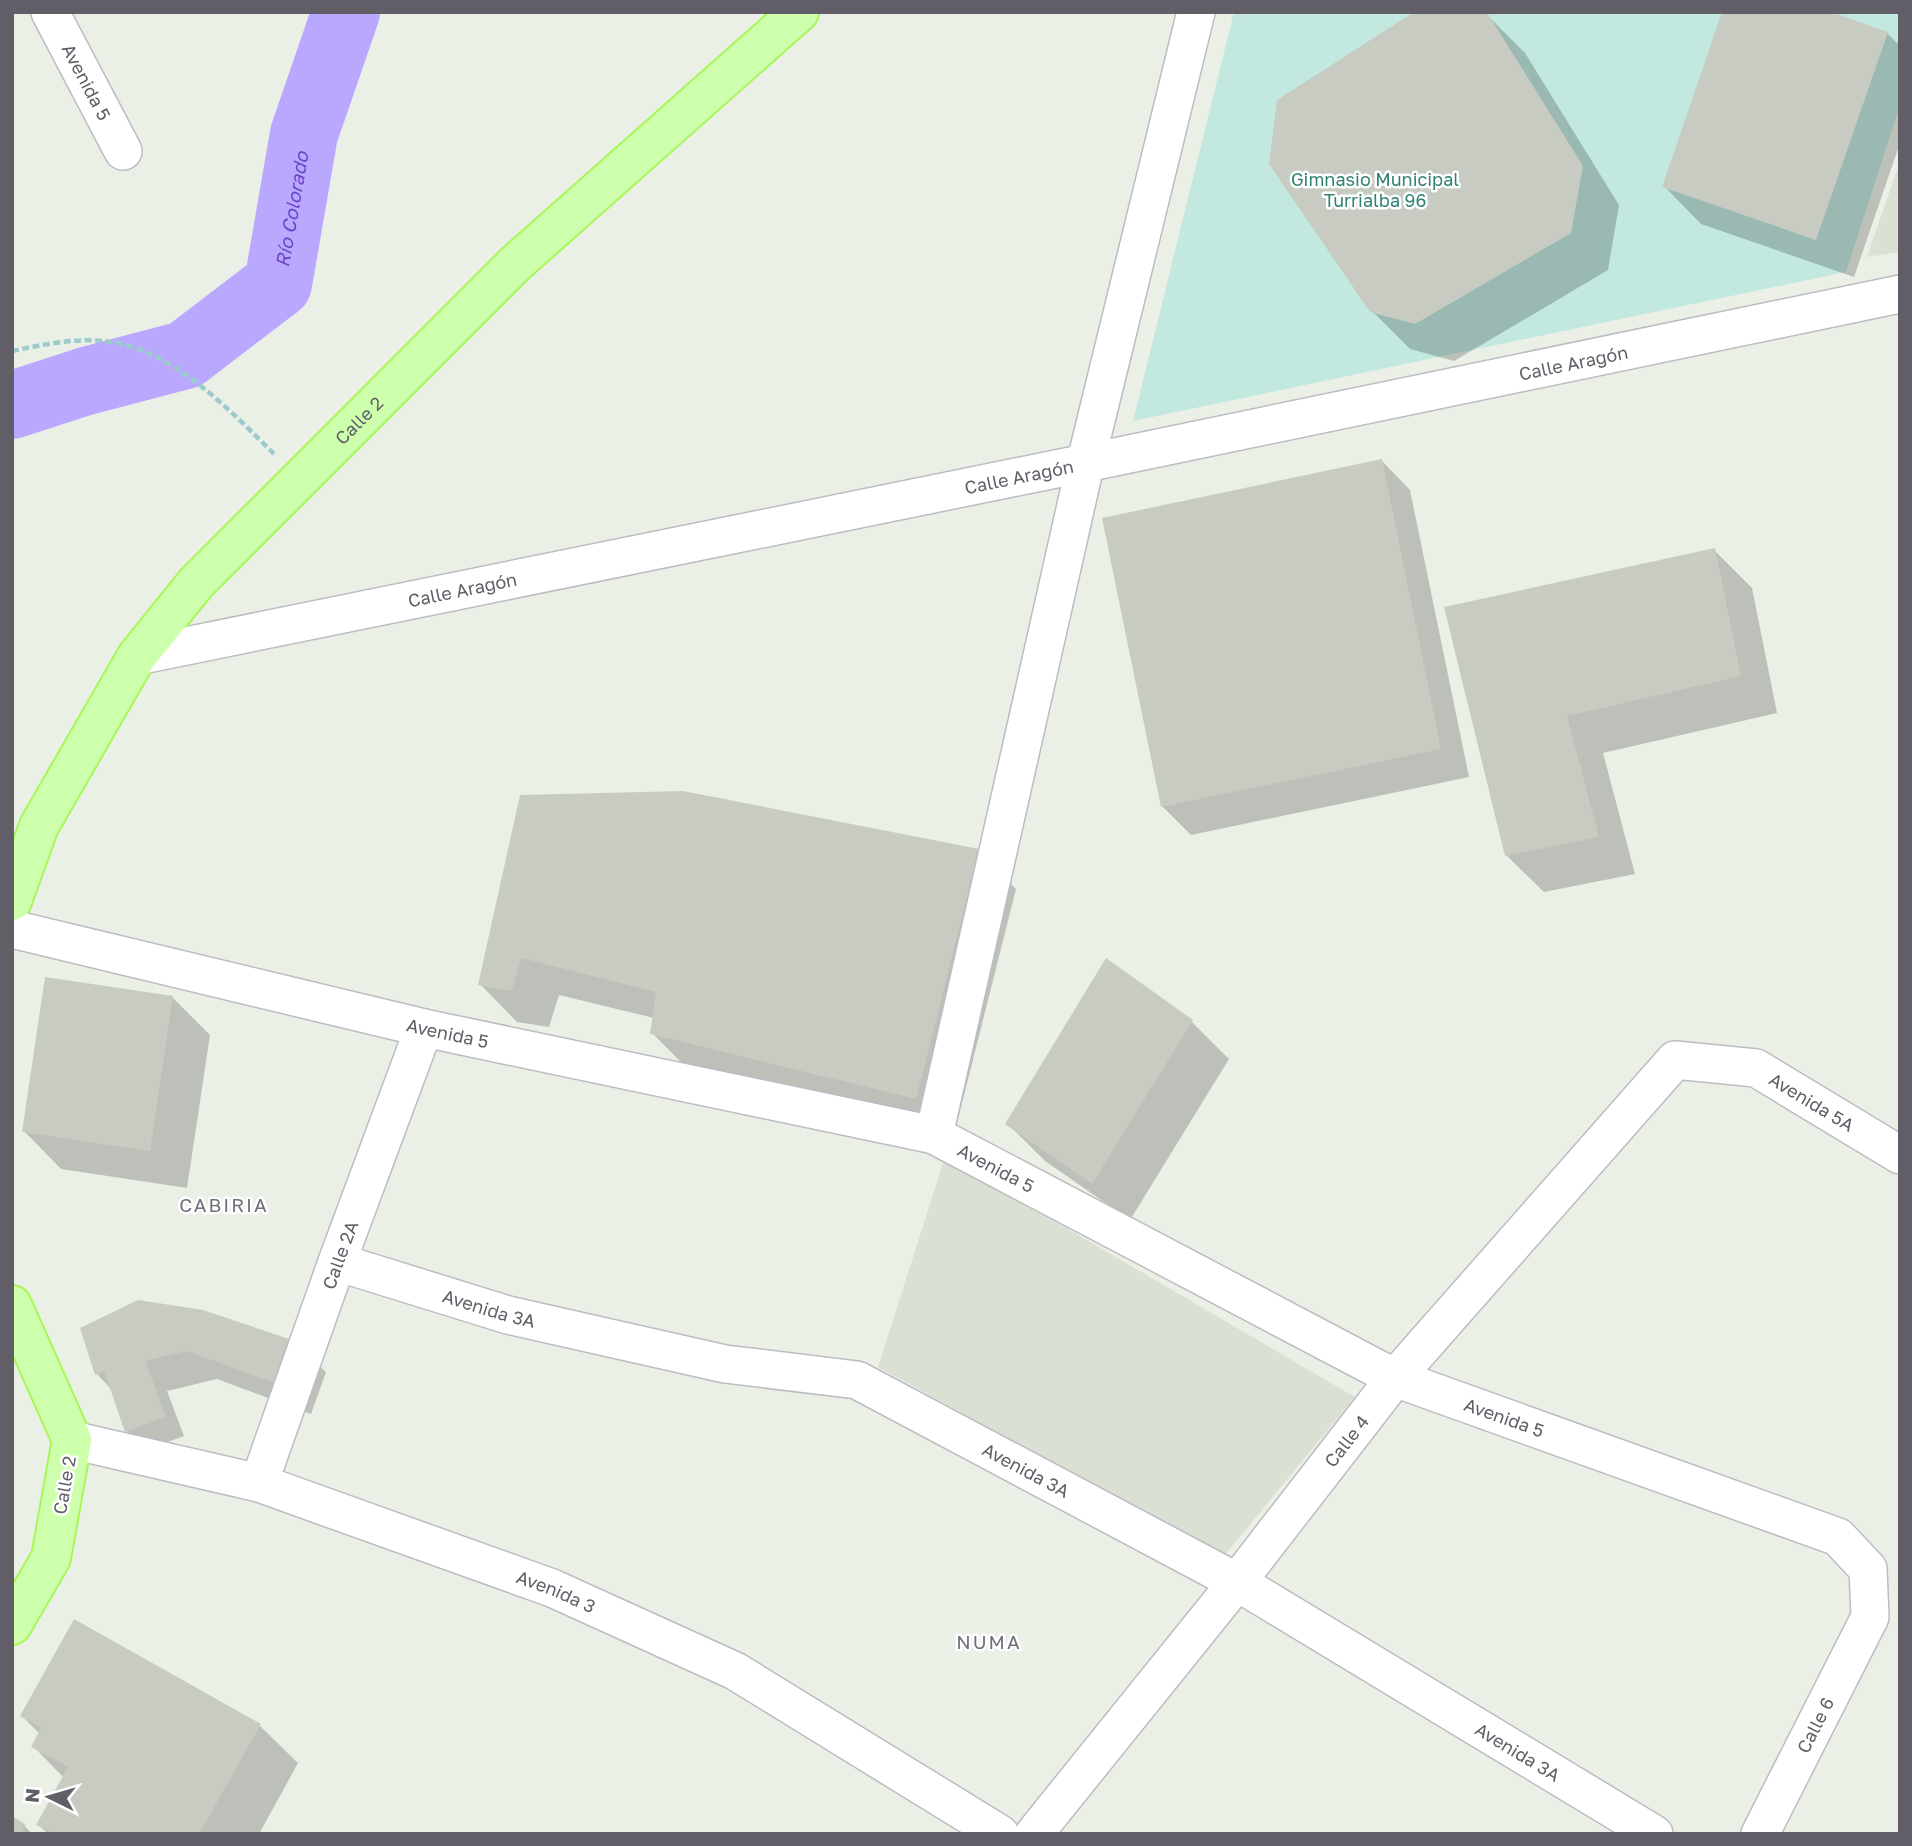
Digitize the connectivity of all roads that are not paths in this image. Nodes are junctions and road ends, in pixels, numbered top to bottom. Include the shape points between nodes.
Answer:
1 (50, 12) edge
2 (799, 12) edge
3 (1196, 12) edge
4 (123, 151) dead end
5 (1900, 294) edge
6 (1086, 461) junction
7 (137, 656) junction
8 (12, 901) edge
9 (12, 929) edge
10 (424, 1028) junction
11 (1675, 1060) joint
12 (934, 1135) junction
13 (1900, 1155) edge
14 (337, 1262) junction
15 (12, 1305) edge
16 (1395, 1378) junction
17 (72, 1440) junction
18 (259, 1483) junction
19 (1237, 1582) junction
20 (1870, 1617) joint
21 (12, 1625) edge
22 (1000, 1834) edge
23 (1034, 1834) edge
24 (1654, 1834) edge
25 (1760, 1834) edge

1 - 4 street, Avenida 5
2 - 7 main road, Calle 2 via 516,263 197,583
3 - 6 street
5 - 6 street, Calle Aragón
6 - 7 street, Calle Aragón
6 - 12 street
7 - 8 main road, Calle 2 via 39,826
9 - 10 street, Avenida 5
10 - 12 street, Avenida 5
10 - 14 street, Calle 2A
11 - 13 street, Avenida 5A via 1756,1068
11 - 16 street, Calle 4
12 - 16 street, Avenida 5
14 - 18 street, Calle 2A
14 - 19 street, Avenida 3A via 508,1315 712,1361 857,1380
15 - 17 main road, Calle 2
16 - 19 street, Calle 4
16 - 20 street, Avenida 5 via 1838,1537 1868,1569
17 - 18 street, Avenida 3
17 - 21 main road, Calle 2 via 51,1558
18 - 22 street, Avenida 3 via 552,1588 735,1671
19 - 23 street, Calle 4
19 - 24 street, Avenida 3A
20 - 25 street, Calle 6

